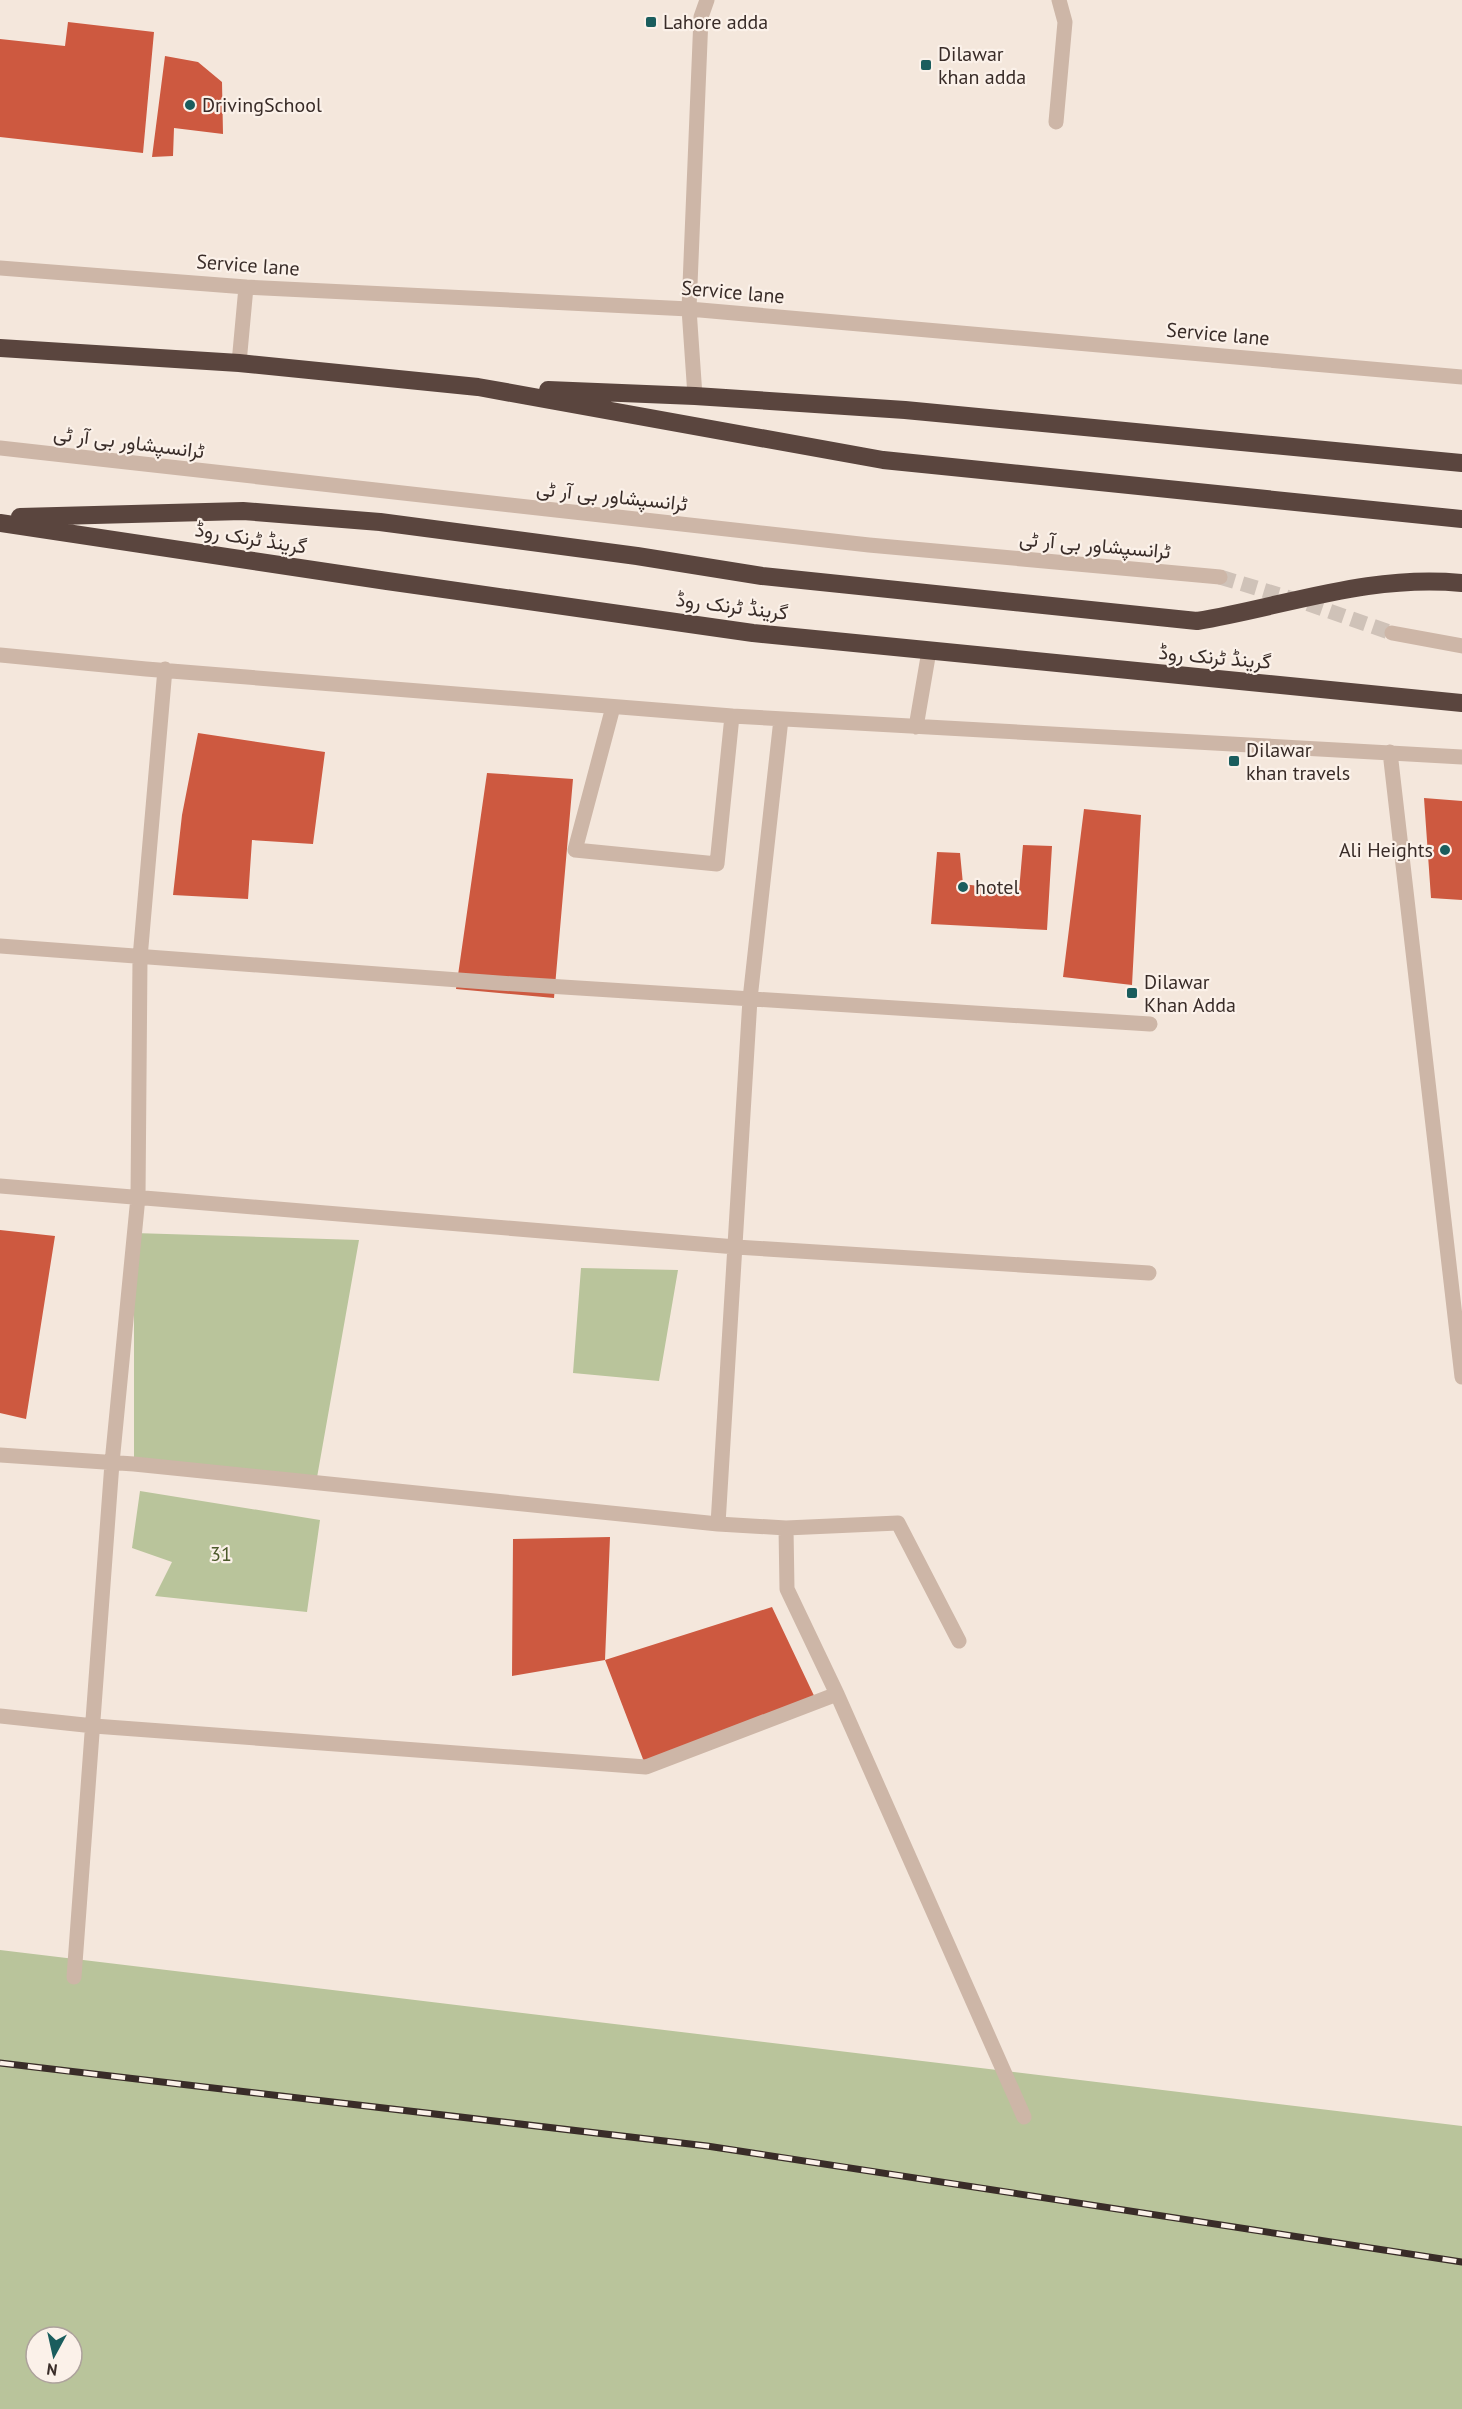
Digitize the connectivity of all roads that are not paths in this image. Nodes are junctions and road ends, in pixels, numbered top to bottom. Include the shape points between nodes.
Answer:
1 (707, 0) edge
2 (1059, 0) edge
3 (1056, 122) dead end
4 (0, 268) edge
5 (246, 287) junction
6 (689, 309) junction
7 (0, 348) edge
8 (238, 363) junction
9 (1462, 376) edge
10 (478, 387) junction
11 (695, 396) junction
12 (0, 448) edge
13 (1462, 463) edge
14 (0, 518) edge
15 (1462, 519) edge
16 (0, 523) edge
17 (1220, 577) tunnel mouth
18 (1462, 583) edge
19 (1392, 633) tunnel mouth
20 (1462, 646) edge
21 (928, 651) junction
22 (0, 655) edge
23 (165, 669) junction
24 (1462, 703) edge
25 (614, 707) junction
26 (732, 716) junction
27 (781, 719) junction
28 (916, 727) junction
29 (1390, 752) junction
30 (1462, 757) edge
31 (0, 946) edge
32 (140, 958) junction
33 (750, 999) junction
34 (1150, 1024) dead end
35 (0, 1186) edge
36 (138, 1197) junction
37 (736, 1247) junction
38 (1149, 1273) dead end
39 (1462, 1377) edge
40 (0, 1455) edge
41 (112, 1463) junction
42 (718, 1524) junction
43 (786, 1528) junction
44 (959, 1641) dead end
45 (837, 1694) junction
46 (0, 1716) edge
47 (94, 1726) junction
48 (74, 1977) dead end
49 (1024, 2116) dead end

1 - 6 street via 701,18
2 - 3 street via 1065,22
4 - 5 street, Service lane
5 - 6 street, Service lane
5 - 8 street
6 - 9 street, Service lane
6 - 11 street
7 - 8 highway
8 - 10 highway
10 - 11 highway
10 - 15 highway via 883,460
11 - 13 highway via 905,410
12 - 17 street, ٹرانسپشاور بی آر ٹی via 869,545
14 - 18 highway via 243,511 380,522 762,576 1197,621 1352,587 1403,581
16 - 21 highway, گرینڈ ٹرنک روڈ via 753,633
19 - 20 street
21 - 24 highway, گرینڈ ٹرنک روڈ
21 - 28 street
22 - 23 street
23 - 25 street
23 - 32 street
25 - 26 street
25 - 26 street via 575,850 717,864
26 - 27 street
27 - 28 street
27 - 33 street
28 - 29 street
29 - 30 street
29 - 39 street
31 - 32 street
32 - 33 street
32 - 36 street
33 - 34 street
33 - 37 street
35 - 36 street
36 - 37 street
36 - 41 street
37 - 38 street
37 - 42 street
40 - 41 street
41 - 42 street
41 - 47 street
42 - 43 street
43 - 44 street via 898,1523
43 - 45 street via 787,1588
45 - 47 street via 646,1767
45 - 49 street
46 - 47 street
47 - 48 street

